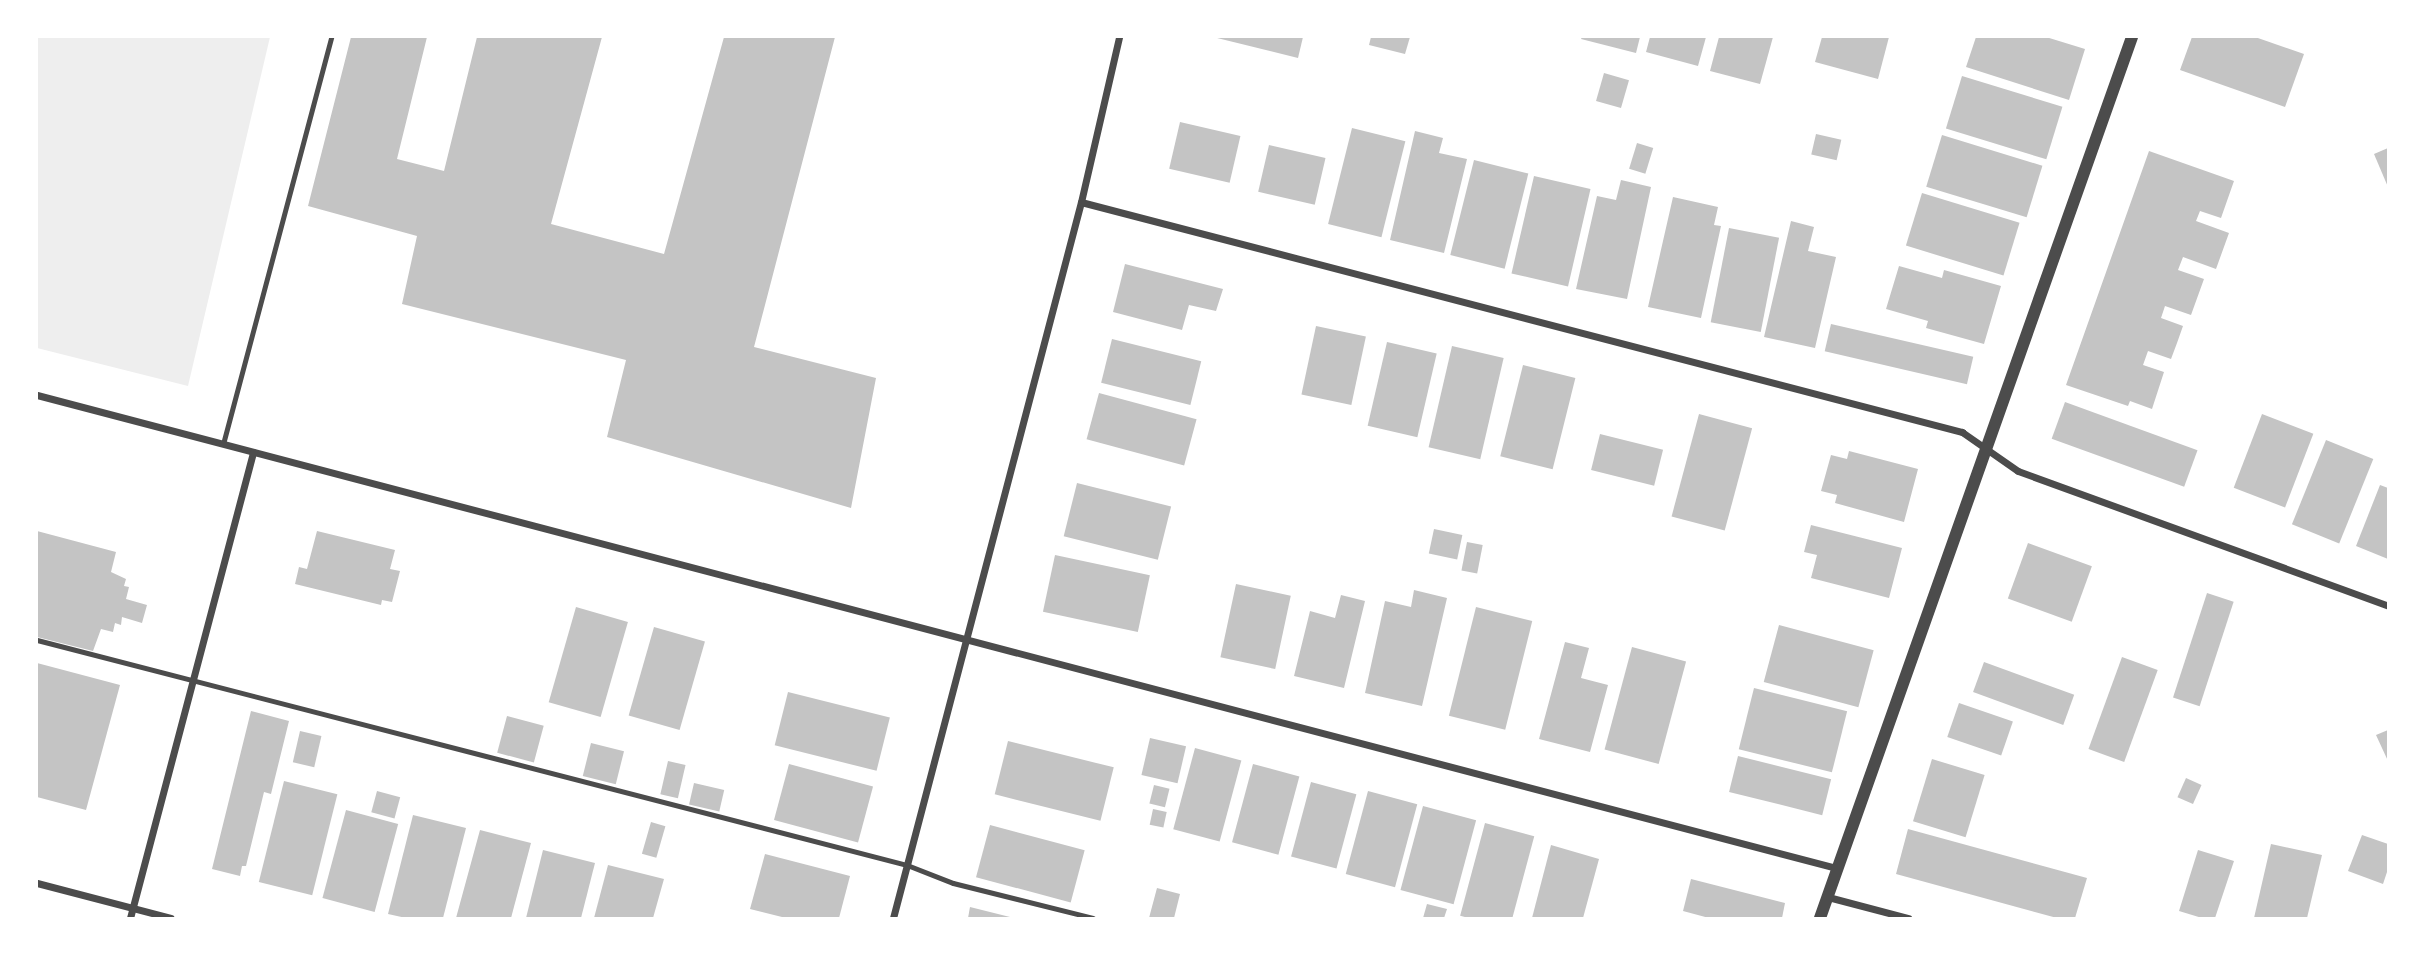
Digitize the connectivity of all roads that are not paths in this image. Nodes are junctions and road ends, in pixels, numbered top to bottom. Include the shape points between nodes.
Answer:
1 (331, 37) edge
2 (1119, 37) edge
3 (2132, 37) edge
4 (1081, 202) junction
5 (37, 395) edge
6 (223, 444) junction
7 (1986, 447) junction
8 (253, 452) junction
9 (2388, 606) edge
10 (966, 639) junction
11 (37, 640) edge
12 (193, 679) junction
13 (907, 865) junction
14 (1836, 868) junction
15 (37, 883) edge
16 (1828, 897) junction
17 (133, 909) junction
18 (131, 918) edge
19 (172, 918) edge
20 (893, 918) edge
21 (1093, 918) edge
22 (1820, 918) edge
23 (1908, 918) edge

1 - 6 lane
2 - 4 street
3 - 7 street
4 - 7 street via 1962,432
4 - 10 street
5 - 6 street
6 - 8 street
7 - 9 street via 2018,471
7 - 14 street
8 - 10 street
8 - 12 street
10 - 13 street
10 - 14 street
11 - 12 lane
12 - 13 lane
12 - 17 street
13 - 20 street
13 - 21 lane via 953,883
14 - 16 street
15 - 17 street
16 - 22 street
16 - 23 street
17 - 18 street
17 - 19 street

